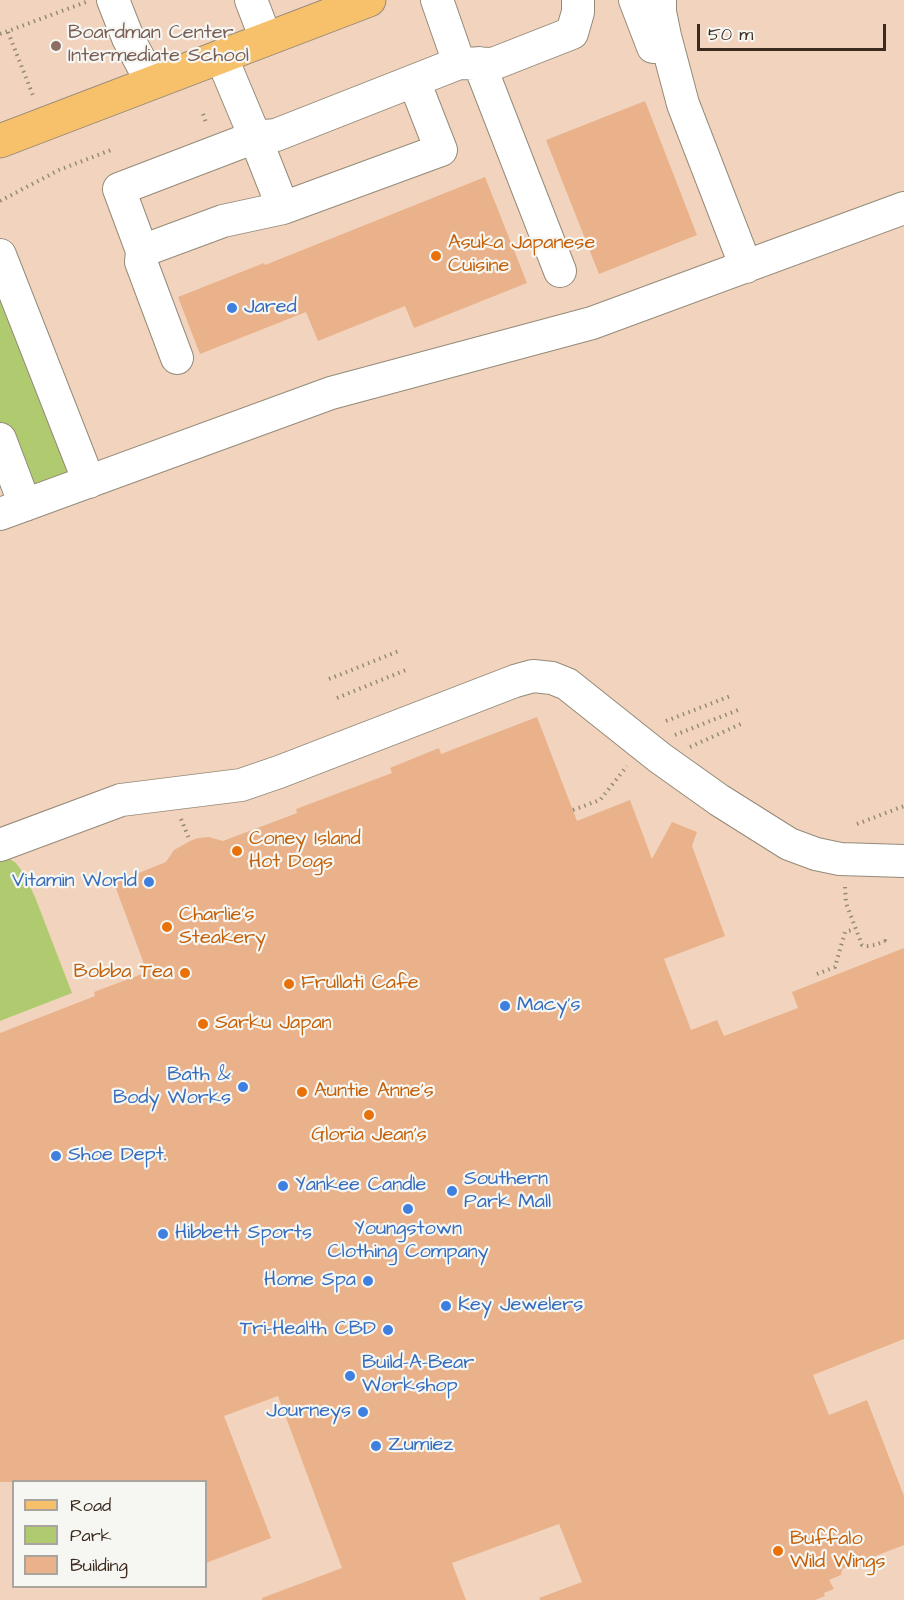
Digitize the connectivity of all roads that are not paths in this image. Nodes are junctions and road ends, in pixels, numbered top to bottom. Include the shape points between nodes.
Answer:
1 (113, 0) edge
2 (251, 0) edge
3 (369, 0) edge
4 (437, 0) edge
5 (578, 0) edge
6 (635, 0) edge
7 (660, 0) edge
8 (266, 39) junction
9 (221, 56) junction
10 (469, 63) junction
11 (414, 81) junction
12 (152, 83) junction
13 (683, 104) junction
14 (255, 137) junction
15 (0, 141) edge
16 (283, 208) junction
17 (904, 208) edge
18 (142, 250) junction
19 (0, 255) edge
20 (746, 267) junction
21 (560, 271) dead end
22 (177, 358) dead end
23 (0, 439) edge
24 (88, 482) junction
25 (12, 509) edge
26 (0, 845) edge
27 (904, 861) edge

1 - 12 lane
2 - 8 lane
3 - 8 main road
4 - 10 lane
5 - 10 lane via 572,33 493,64
6 - 13 lane via 651,42
7 - 13 lane
8 - 9 main road
9 - 12 main road
9 - 14 lane
10 - 11 lane
10 - 21 lane
11 - 14 lane via 276,135
11 - 16 lane via 441,150
12 - 15 main road
13 - 20 lane
14 - 16 lane
14 - 18 lane via 119,189
16 - 18 lane via 223,220
17 - 20 lane
18 - 22 lane via 141,262
19 - 24 lane
20 - 24 lane via 592,322 331,393
23 - 25 lane
24 - 25 lane
26 - 27 lane via 121,800 241,785 533,676 567,684 660,758 789,844 840,859

